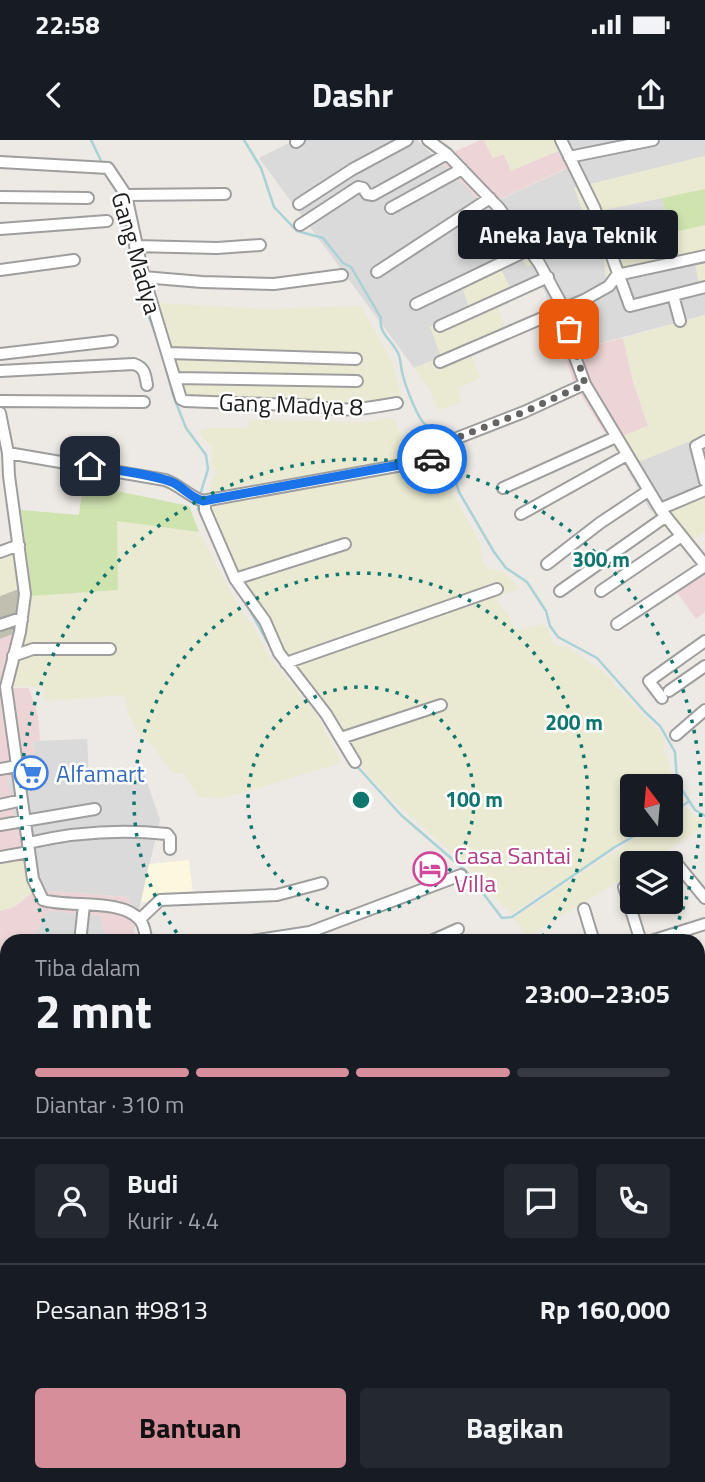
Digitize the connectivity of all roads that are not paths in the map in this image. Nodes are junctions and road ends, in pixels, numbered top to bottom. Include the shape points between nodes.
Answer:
1 (407, 140) edge
2 (428, 140) edge
3 (561, 140) edge
4 (653, 140) edge
5 (447, 154) junction
6 (569, 157) junction
7 (0, 162) edge
8 (462, 169) junction
9 (225, 194) dead end
10 (126, 195) junction
11 (0, 198) edge
12 (88, 198) dead end
13 (490, 198) junction
14 (299, 204) dead end
15 (391, 208) dead end
16 (107, 221) dead end
17 (300, 225) dead end
18 (0, 229) edge
19 (661, 233) dead end
20 (260, 245) dead end
21 (135, 246) junction
22 (609, 248) junction
23 (530, 250) junction
24 (705, 256) edge
25 (74, 260) dead end
26 (0, 270) edge
27 (377, 272) dead end
28 (342, 275) dead end
29 (617, 275) junction
30 (143, 277) junction
31 (548, 277) junction
32 (705, 287) edge
33 (673, 295) junction
34 (416, 304) dead end
35 (563, 307) junction
36 (680, 321) dead end
37 (440, 326) dead end
38 (112, 341) dead end
39 (169, 353) junction
40 (0, 354) edge
41 (356, 359) dead end
42 (440, 362) dead end
43 (0, 371) edge
44 (175, 378) junction
45 (357, 382) dead end
46 (585, 384) junction
47 (147, 385) dead end
48 (0, 401) edge
49 (185, 401) joint
50 (144, 402) dead end
51 (397, 403) dead end
52 (0, 413) edge
53 (616, 437) junction
54 (705, 440) edge
55 (8, 453) junction
56 (627, 455) junction
57 (4, 478) edge
58 (705, 481) edge
59 (503, 488) dead end
60 (705, 490) edge
61 (648, 491) junction
62 (201, 500) junction
63 (662, 513) junction
64 (521, 514) dead end
65 (680, 537) junction
66 (345, 544) dead end
67 (19, 545) junction
68 (0, 552) edge
69 (547, 564) dead end
70 (705, 566) edge
71 (235, 579) junction
72 (497, 589) dead end
73 (559, 591) dead end
74 (601, 591) dead end
75 (22, 620) junction
76 (617, 624) dead end
77 (0, 625) edge
78 (705, 641) edge
79 (110, 649) dead end
80 (688, 653) junction
81 (13, 656) junction
82 (286, 663) junction
83 (702, 668) edge
84 (641, 670) dead end
85 (649, 681) junction
86 (3, 688) edge
87 (441, 705) dead end
88 (705, 710) edge
89 (676, 735) dead end
90 (341, 738) junction
91 (355, 762) dead end
92 (17, 766) junction
93 (0, 769) edge
94 (22, 800) junction
95 (0, 804) edge
96 (95, 809) dead end
97 (24, 820) junction
98 (0, 825) edge
99 (28, 847) junction
100 (170, 849) dead end
101 (0, 858) edge
102 (683, 871) edge
103 (461, 875) dead end
104 (322, 883) dead end
105 (705, 898) edge
106 (84, 905) junction
107 (584, 909) dead end
108 (632, 914) edge
109 (140, 919) junction
110 (705, 924) edge
111 (458, 929) dead end
112 (81, 934) edge
113 (145, 934) edge
114 (317, 934) edge
115 (447, 934) edge
116 (592, 934) edge
117 (639, 934) edge
118 (673, 934) edge

1 - 14 street
2 - 5 street
3 - 6 street
4 - 6 street
5 - 8 street
5 - 17 street via 373,195 358,187
6 - 22 street
7 - 10 street, Gang Madya via 108,168
8 - 13 street
8 - 15 street
9 - 10 street
10 - 21 street, Gang Madya
11 - 12 street
13 - 23 street
13 - 27 street
16 - 18 street
19 - 22 street
20 - 21 street
21 - 30 street, Gang Madya
22 - 29 street
23 - 31 street
23 - 34 street
24 - 29 street
25 - 26 street
28 - 30 street via 274,284
29 - 33 street via 630,306
29 - 35 street via 600,292
30 - 39 street, Gang Madya
31 - 35 street
31 - 37 street
32 - 33 street
33 - 36 street
35 - 42 street
35 - 46 street
38 - 40 street
39 - 41 street
39 - 44 street, Gang Madya
43 - 47 street via 134,364 145,371
44 - 45 street
44 - 49 street, Gang Madya
46 - 53 street
46 - 62 street via 451,440 437,458
48 - 50 street
49 - 51 street, Gang Madya 8 via 333,410
52 - 55 street
53 - 56 street
53 - 59 street
54 - 58 street via 696,446
55 - 57 street
55 - 62 street via 165,480
56 - 61 street
56 - 64 street
57 - 67 street
60 - 63 street
61 - 63 street
61 - 69 street
62 - 71 street
63 - 65 street
63 - 73 street
65 - 70 street
65 - 74 street
66 - 71 street
67 - 68 street
67 - 75 street
70 - 76 street
71 - 82 street via 263,618
72 - 82 street
75 - 77 street
75 - 81 street
78 - 80 street
79 - 81 street via 33,649
80 - 83 street
80 - 85 street
81 - 86 street
82 - 90 street
83 - 85 street via 665,695
84 - 85 street
86 - 92 street
87 - 90 street
88 - 89 street
90 - 91 street
92 - 93 street
92 - 94 street
94 - 95 street
94 - 97 street
96 - 97 street
97 - 98 street
97 - 99 street
99 - 100 street via 106,830 169,835
99 - 101 street
99 - 106 street via 40,898
102 - 105 street
103 - 114 street
104 - 109 street via 277,895 162,900
106 - 109 street via 121,909
106 - 112 street
107 - 116 street
108 - 117 street
109 - 113 street
110 - 118 street
111 - 115 street

